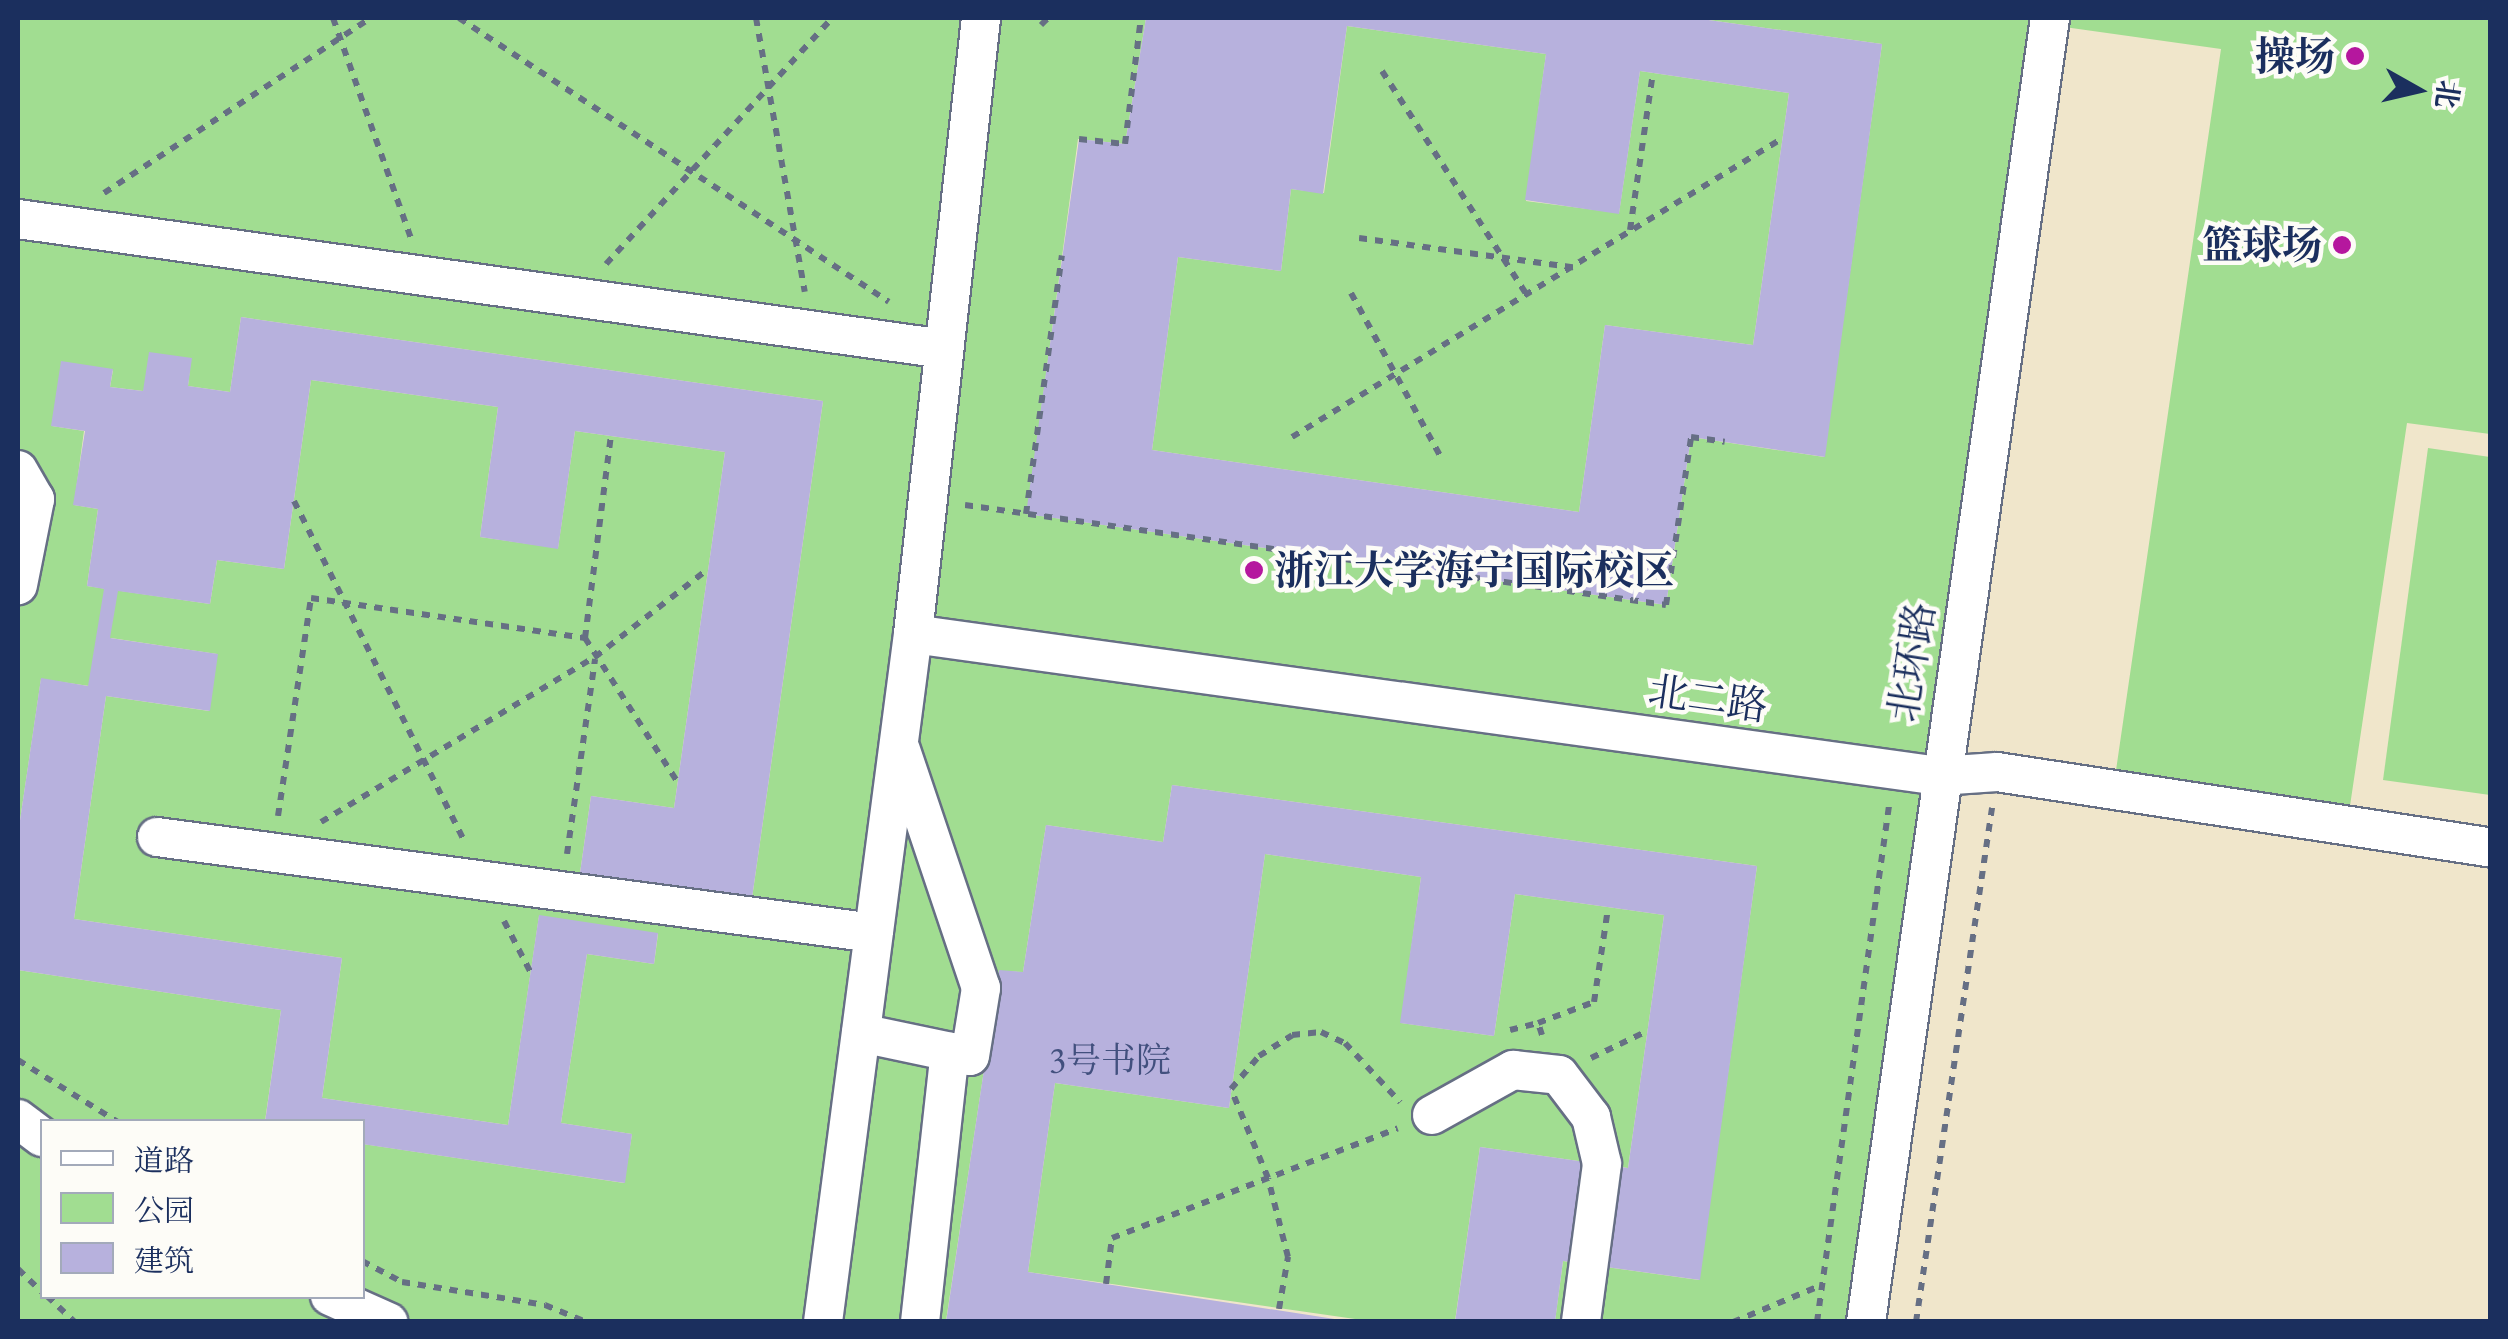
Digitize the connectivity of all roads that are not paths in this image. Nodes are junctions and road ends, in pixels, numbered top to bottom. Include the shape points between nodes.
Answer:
1 (980, 18) edge
2 (2050, 18) edge
3 (18, 219) edge
4 (944, 349) junction
5 (18, 470) edge
6 (18, 585) edge
7 (913, 634) junction
8 (899, 743) junction
9 (1939, 776) junction
10 (158, 836) dead end
11 (2490, 847) edge
12 (874, 933) junction
13 (860, 1033) junction
14 (950, 1052) junction
15 (1425, 1118) road end
16 (18, 1119) edge
17 (40, 1135) edge
18 (337, 1299) edge
19 (388, 1322) edge
20 (823, 1322) edge
21 (920, 1322) edge
22 (1582, 1322) edge
23 (1866, 1322) edge

1 - 4 street
2 - 9 street, 北环路
3 - 4 street
4 - 7 street
5 - 6 street via 35,499
7 - 8 street
7 - 9 street, 北二路
8 - 12 street
8 - 14 street via 981,988 970,1056
9 - 11 street, 北二路 via 1997,772
9 - 23 street, 北环路
10 - 12 street
12 - 13 street
13 - 14 street
13 - 20 street
14 - 21 street
15 - 22 street via 1514,1070 1554,1075 1591,1117 1602,1164
16 - 17 street
18 - 19 street

